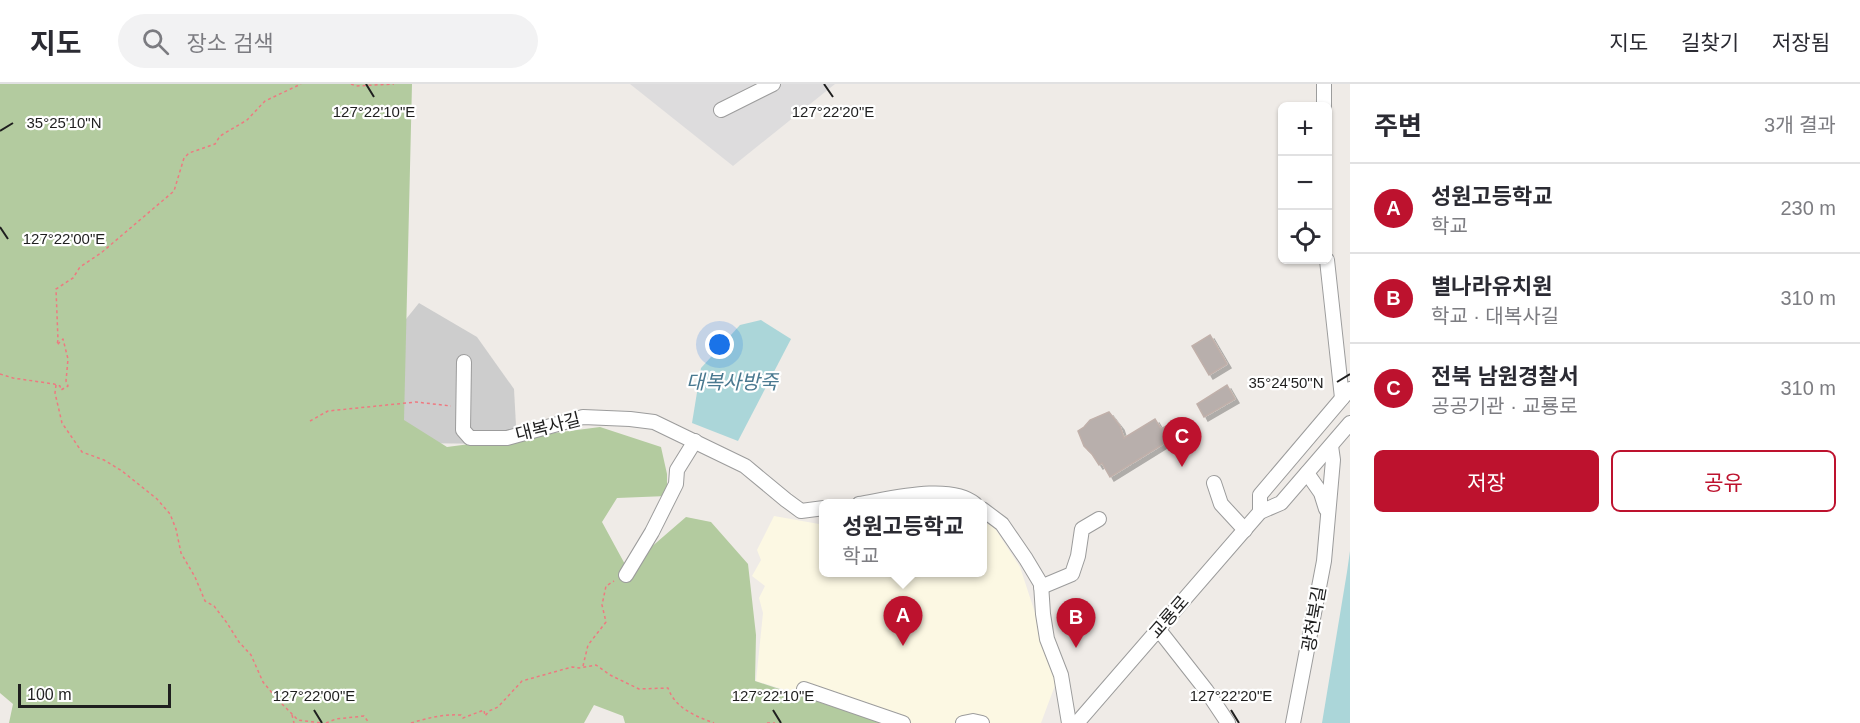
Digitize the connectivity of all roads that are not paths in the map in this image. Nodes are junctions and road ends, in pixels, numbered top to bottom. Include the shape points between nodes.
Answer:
1 (773, 84) edge
2 (1324, 84) edge
3 (1324, 102) edge
4 (721, 110) dead end
5 (1328, 264) edge
6 (464, 362) dead end
7 (1346, 394) edge
8 (1350, 423) edge
9 (695, 441) junction
10 (1331, 446) junction
11 (1307, 473) junction
12 (1214, 483) dead end
13 (892, 499) edge
14 (968, 499) edge
15 (819, 509) edge
16 (1260, 512) junction
17 (987, 513) edge
18 (1328, 513) junction
19 (1099, 519) dead end
20 (1245, 530) junction
21 (626, 575) road end
22 (1041, 587) junction
23 (1159, 630) junction
24 (804, 689) dead end
25 (903, 723) edge
26 (963, 723) edge
27 (982, 723) edge
28 (1069, 723) edge
29 (1077, 723) edge
30 (1228, 723) edge
31 (1293, 723) edge

1 - 4 street
2 - 3 street
5 - 7 street
6 - 9 street, 대복사길 via 463,430 470,438 507,438 583,417 654,422
7 - 16 street, 교룡로 via 1260,495
8 - 10 street, 교룡로
9 - 15 street, 대복사길 via 745,466 801,511
9 - 21 street via 677,470 676,484 652,532
10 - 11 street, 교룡로
10 - 18 street, 광천북길
11 - 16 street, 교룡로 via 1281,504
11 - 18 street via 1321,493
12 - 20 street via 1221,504
13 - 14 street via 952,494
16 - 20 street, 교룡로
17 - 22 street via 1002,524
18 - 31 street, 광천북길 via 1324,561
19 - 22 street via 1082,529 1072,574
20 - 23 street, 교룡로
22 - 28 street via 1047,639 1061,675
23 - 29 street, 교룡로
23 - 30 street
24 - 25 street
26 - 27 street

